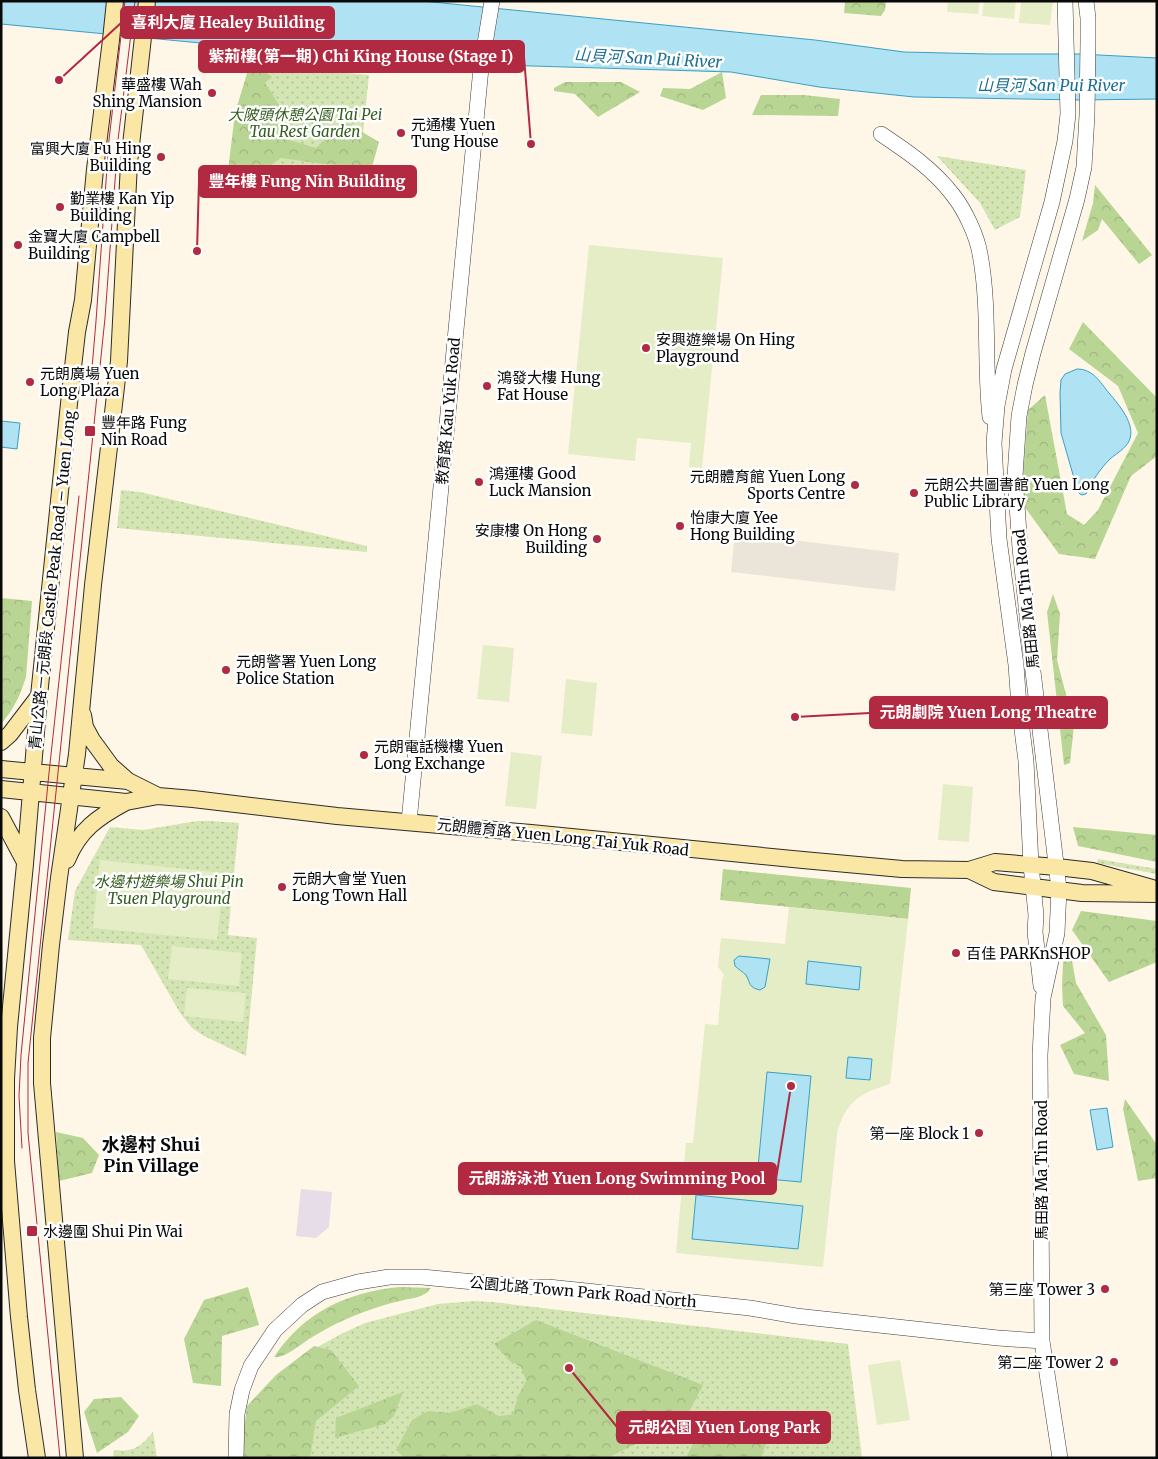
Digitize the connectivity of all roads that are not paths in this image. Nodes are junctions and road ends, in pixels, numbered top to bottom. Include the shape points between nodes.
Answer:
1 (115, 1) edge
2 (147, 1) edge
3 (1065, 1) edge
4 (1086, 1) edge
5 (491, 6) edge
6 (881, 134) dead end
7 (994, 443) junction
8 (40, 696) junction
9 (81, 703) junction
10 (1, 742) edge
11 (1, 769) edge
12 (33, 772) junction
13 (74, 776) junction
14 (128, 781) junction
15 (1, 789) edge
16 (31, 792) junction
17 (72, 796) junction
18 (158, 796) junction
19 (126, 802) junction
20 (1, 817) edge
21 (409, 822) junction
22 (26, 864) junction
23 (1031, 865) junction
24 (1057, 867) junction
25 (969, 870) junction
26 (59, 878) junction
27 (1034, 887) junction
28 (1059, 890) junction
29 (1157, 890) edge
30 (1157, 894) edge
31 (1043, 998) junction
32 (1042, 1341) junction
33 (37, 1458) edge
34 (75, 1458) edge
35 (236, 1458) edge
36 (1060, 1458) edge

1 - 8 main road, 青山公路－元朗段 Castle Peak Road – Yuen Long via 70,394
2 - 9 main road via 129,164 119,360
3 - 7 street, 馬田路 Ma Tin Road via 1067,108 1063,148 1052,202 1004,369
4 - 24 street, 馬田路 Ma Tin Road via 1088,54 1084,167 1032,353 1019,416 1015,468 1016,509 1033,672
5 - 21 street, 教育路 Kau Yuk Road via 481,68
6 - 7 street via 917,158 941,181 954,196 974,235 980,252 985,304 988,394
7 - 23 street, 馬田路 Ma Tin Road via 999,539 1026,761
8 - 10 main road
8 - 12 main road, 青山公路－元朗段 Castle Peak Road – Yuen Long
9 - 13 main road
9 - 14 main road via 85,728 92,740 111,766
11 - 12 main road, 元朗體育路 Yuen Long Tai Yuk Road
12 - 13 main road, 元朗體育路 Yuen Long Tai Yuk Road
12 - 16 main road, 青山公路－元朗段 Castle Peak Road – Yuen Long
13 - 14 main road, 元朗體育路 Yuen Long Tai Yuk Road
13 - 17 main road
14 - 18 main road, 元朗體育路 Yuen Long Tai Yuk Road
15 - 16 main road, 元朗體育路 Yuen Long Tai Yuk Road
16 - 17 main road, 元朗體育路 Yuen Long Tai Yuk Road
16 - 22 main road, 青山公路－元朗段 Castle Peak Road – Yuen Long
17 - 19 main road, 元朗體育路 Yuen Long Tai Yuk Road
17 - 26 main road
18 - 19 main road, 元朗體育路 Yuen Long Tai Yuk Road
18 - 21 main road, 元朗體育路 Yuen Long Tai Yuk Road
19 - 26 main road via 103,814 86,829 72,848
20 - 22 main road
21 - 25 main road, 元朗體育路 Yuen Long Tai Yuk Road via 902,869
22 - 33 main road, 青山公路－元朗段 Castle Peak Road – Yuen Long via 9,1027 5,1146 19,1317
23 - 24 main road, 元朗體育路 Yuen Long Tai Yuk Road
23 - 25 main road, 元朗體育路 Yuen Long Tai Yuk Road via 995,862
23 - 27 street, 馬田路 Ma Tin Road
24 - 28 street, 馬田路 Ma Tin Road
24 - 29 main road, 元朗體育路 Yuen Long Tai Yuk Road via 1092,871
25 - 27 main road, 元朗體育路 Yuen Long Tai Yuk Road via 994,882
26 - 34 main road via 42,1038 42,1083
27 - 28 main road, 元朗體育路 Yuen Long Tai Yuk Road
27 - 31 street, 馬田路 Ma Tin Road via 1035,932
28 - 30 main road, 元朗體育路 Yuen Long Tai Yuk Road via 1095,894
28 - 31 street, 馬田路 Ma Tin Road via 1057,933
31 - 32 street, 馬田路 Ma Tin Road via 1040,1055
32 - 35 street, 公園北路 Town Park Road North via 557,1288 389,1277 322,1292 275,1330 251,1366 242,1390 237,1414
32 - 36 street, 馬田路 Ma Tin Road

